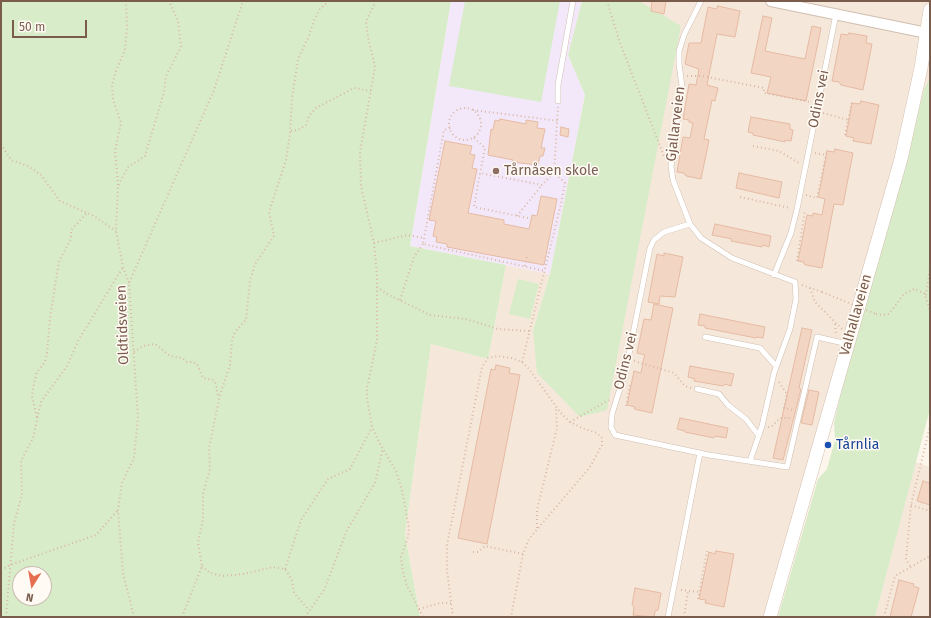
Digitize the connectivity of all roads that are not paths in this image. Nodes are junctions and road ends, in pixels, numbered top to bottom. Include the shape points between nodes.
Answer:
1 (573, 1) edge
2 (701, 1) edge
3 (771, 1) edge
4 (930, 10) edge
5 (836, 14) junction
6 (927, 33) junction
7 (558, 101) road end
8 (690, 224) junction
9 (774, 275) junction
10 (705, 337) dead end
11 (848, 344) junction
12 (776, 366) junction
13 (697, 389) road end
14 (759, 436) junction
15 (700, 453) junction
16 (750, 461) junction
17 (668, 617) edge
18 (770, 617) edge

1 - 7 lane via 558,85
2 - 8 lane, Gjallarveien via 682,41 679,60 682,92 671,166 673,180
3 - 5 street
4 - 6 street, Valhallaveien
5 - 6 street
5 - 9 lane, Odins vei via 799,197 790,233
6 - 11 street, Valhallaveien via 902,151
8 - 9 lane, Gjallarveien via 701,238 722,252
8 - 15 lane, Odins vei via 664,232 651,246 626,369 611,423 615,435
9 - 12 lane, Gjallarveien via 795,282 796,299 790,329
10 - 12 lane via 760,348
11 - 16 lane, Odins vei via 817,337 787,467
11 - 18 street, Valhallaveien
12 - 14 lane
13 - 14 lane via 719,394 746,419
14 - 16 lane
15 - 16 lane, Odins vei
15 - 17 lane

